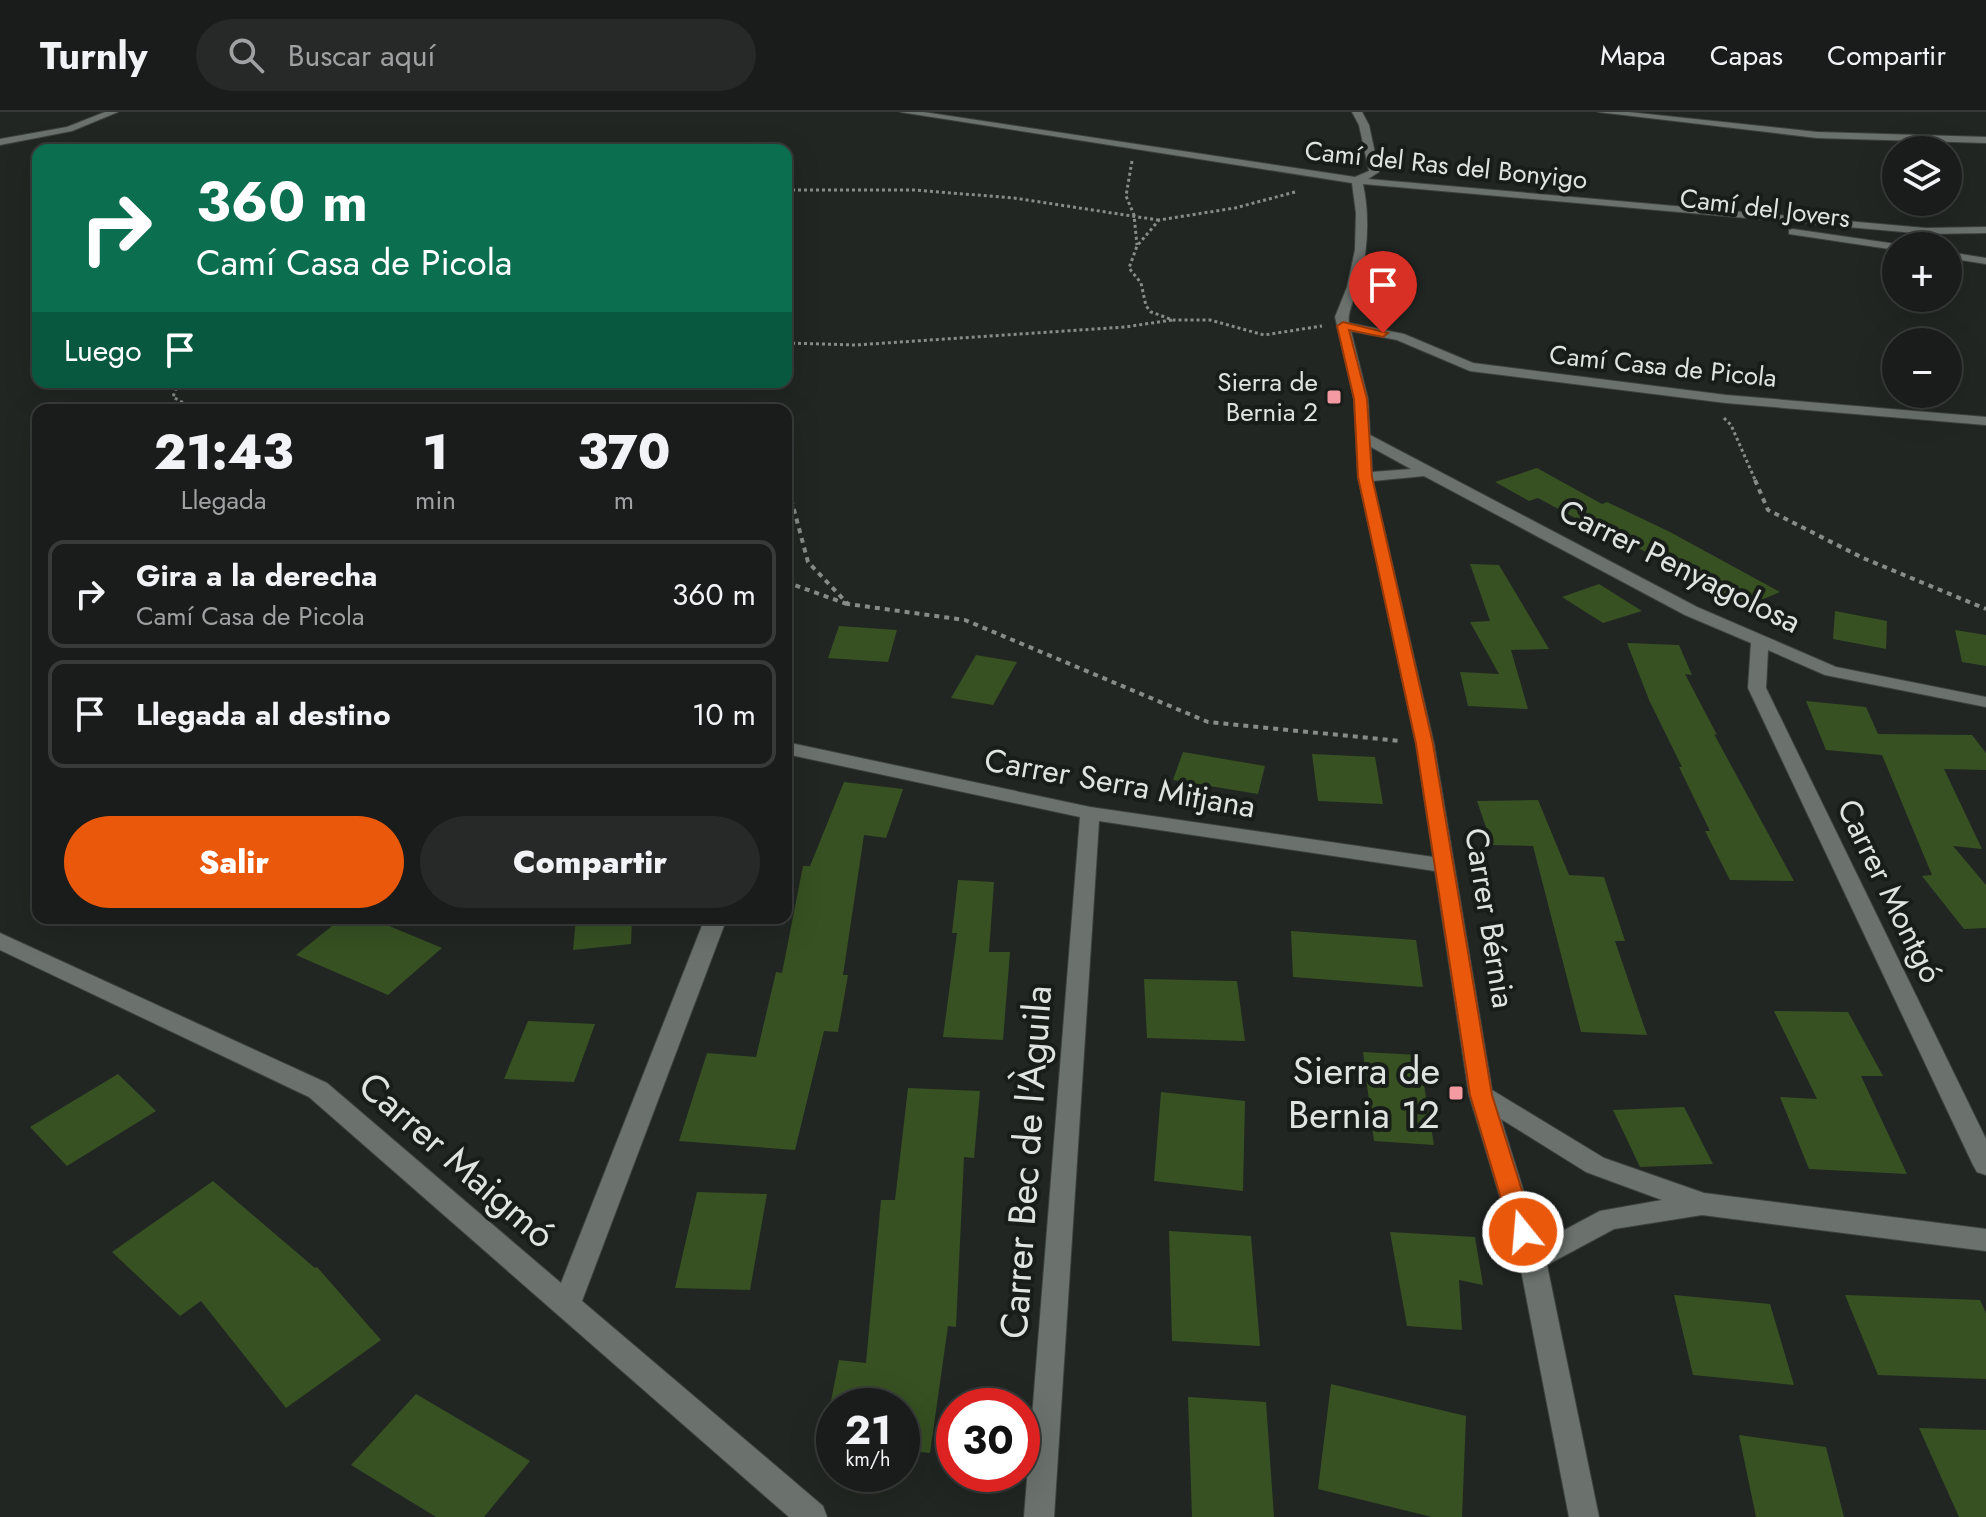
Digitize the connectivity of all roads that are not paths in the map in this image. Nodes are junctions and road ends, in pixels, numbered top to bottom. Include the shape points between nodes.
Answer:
1 (113, 112) edge
2 (905, 112) edge
3 (1357, 112) edge
4 (1603, 112) edge
5 (1986, 140) edge
6 (0, 142) edge
7 (1357, 180) junction
8 (1633, 206) junction
9 (1986, 230) edge
10 (1882, 245) edge
11 (1962, 257) edge
12 (1986, 261) edge
13 (1343, 326) junction
14 (1986, 421) edge
15 (1364, 438) junction
16 (1426, 472) junction
17 (1365, 477) junction
18 (1760, 641) junction
19 (1986, 702) edge
20 (792, 749) edge
21 (1090, 813) junction
22 (1446, 866) junction
23 (714, 924) edge
24 (0, 941) edge
25 (1481, 1095) junction
26 (1986, 1165) edge
27 (1703, 1204) junction
28 (1986, 1240) edge
29 (1532, 1260) junction
30 (567, 1304) junction
31 (812, 1517) edge
32 (1039, 1517) edge
33 (1584, 1517) edge

1 - 6 street via 69,129
2 - 7 street, Camí del Ras del Bonyigo
3 - 7 street via 1374,172
4 - 5 street via 1817,135
7 - 8 street, Camí del Ras del Bonyigo
7 - 13 street via 1363,204 1353,299 1341,317
8 - 9 street, Camí del Ras del Bonyigo via 1926,231
8 - 10 street, Camí del Jovers via 1648,215
11 - 12 street
13 - 14 street, Camí Casa de Picola via 1400,337 1470,367 1700,396
13 - 15 street, Carrer Bérnia via 1361,399
15 - 16 street, Carrer Penyagolosa
15 - 17 street, Carrer Bérnia
16 - 17 street
16 - 18 street, Carrer Penyagolosa via 1691,611
17 - 22 street, Carrer Bérnia via 1425,744
18 - 19 street, Carrer Penyagolosa via 1831,671
18 - 26 street, Carrer Montgó via 1757,688
20 - 21 street, Carrer Serra Mitjana
21 - 22 street, Carrer Serra Mitjana
21 - 32 street, Carrer Bec de l'Àguila
22 - 25 street, Carrer Bérnia
23 - 30 street
24 - 30 street, Carrer Maigmó via 318,1090
25 - 27 street via 1595,1165
25 - 29 street, Carrer Bérnia
27 - 28 street
27 - 29 street via 1609,1219
29 - 33 street, Carrer Bérnia
30 - 31 street, Carrer Maigmó

